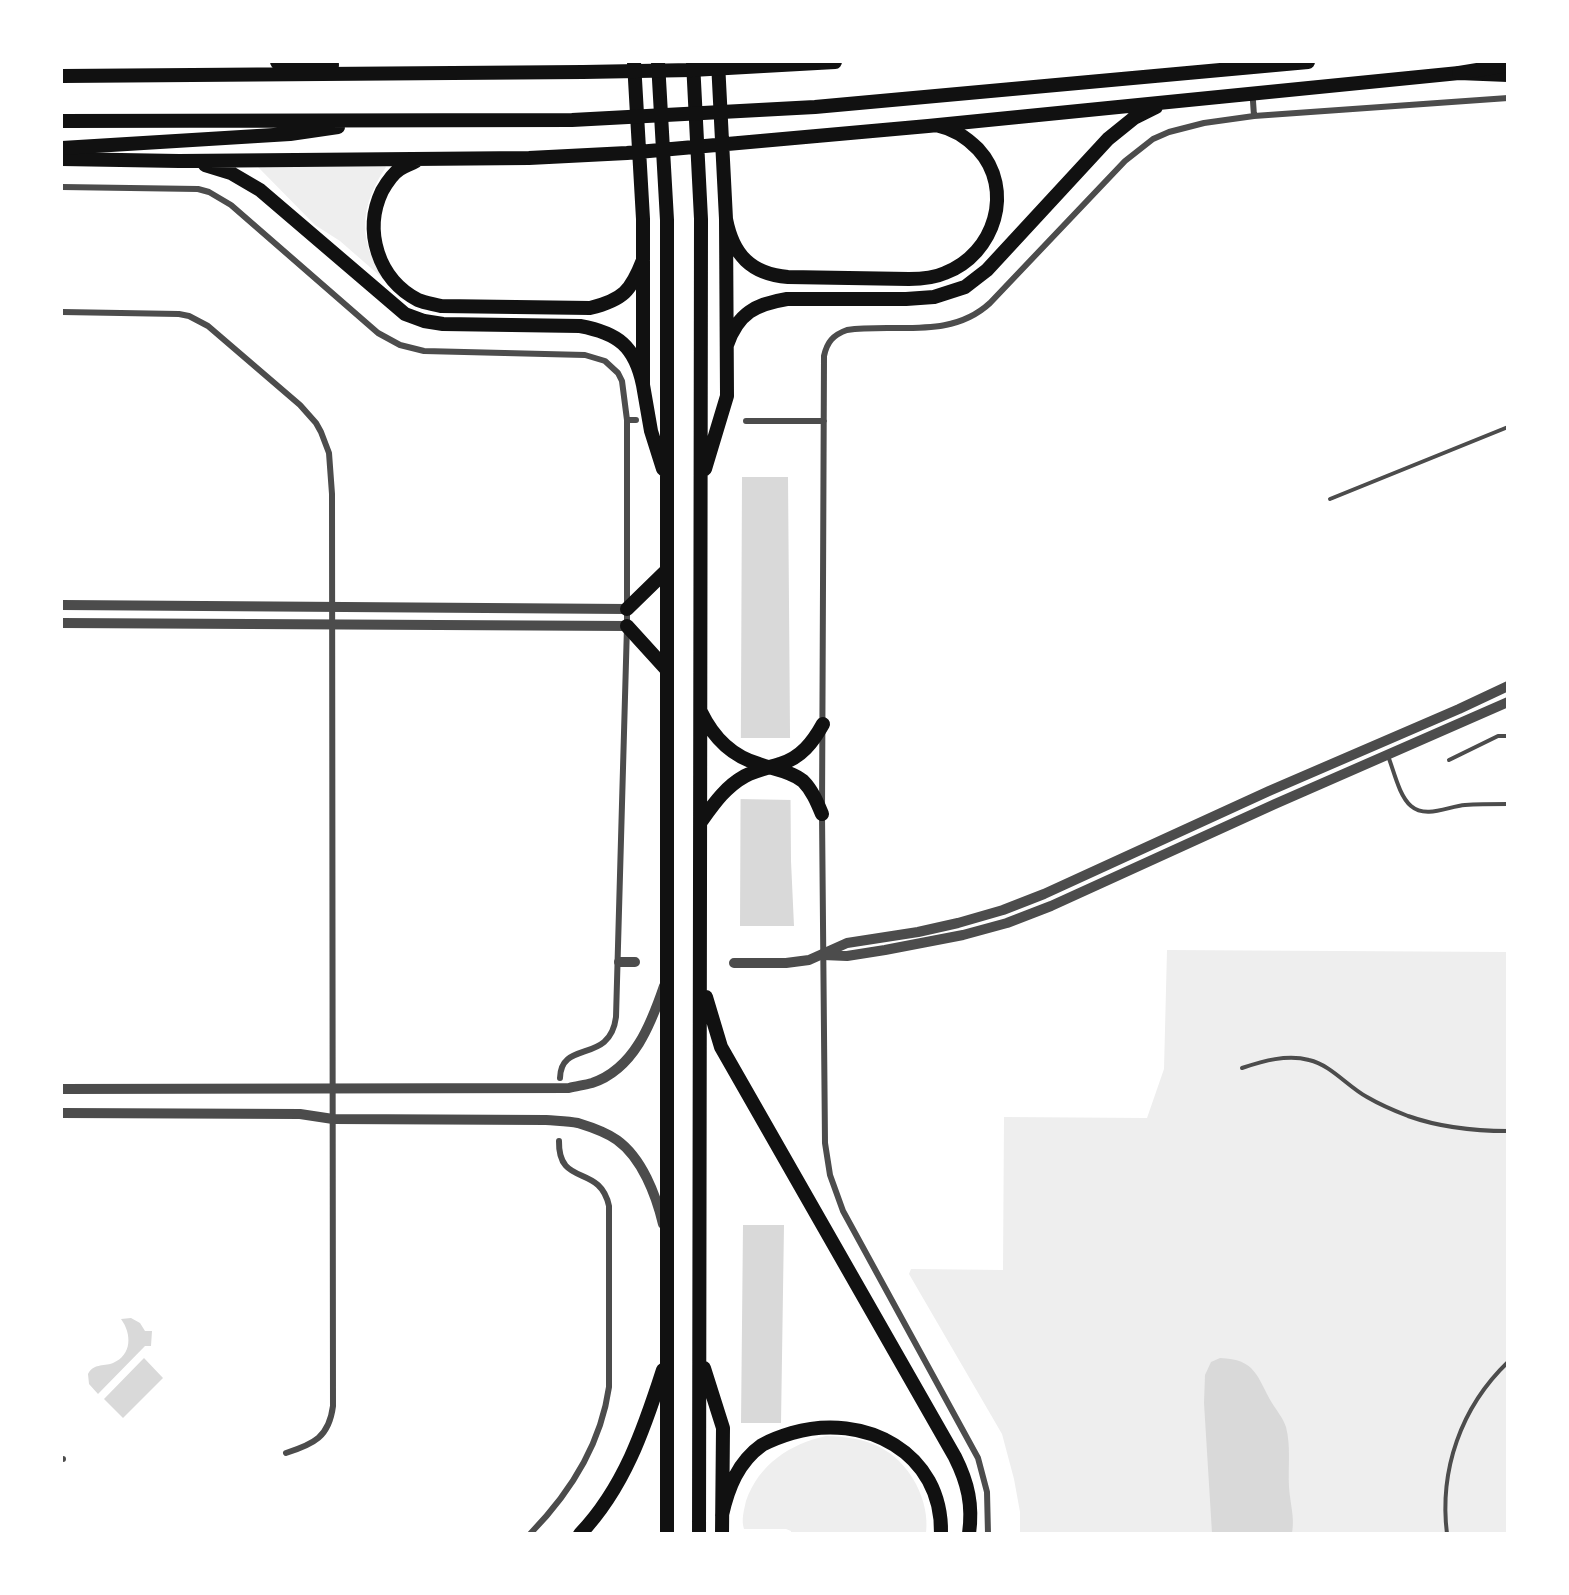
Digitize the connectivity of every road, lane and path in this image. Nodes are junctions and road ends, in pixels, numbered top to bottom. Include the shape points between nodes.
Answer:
1 (277, 62) edge
2 (634, 62) edge
3 (658, 62) edge
4 (693, 62) edge
5 (718, 62) edge
6 (835, 62) edge
7 (1308, 62) edge
8 (1508, 64) edge
9 (436, 73) junction
10 (1459, 73) junction
11 (1508, 75) edge
12 (62, 76) edge
13 (1508, 98) edge
14 (1253, 101) dead end
15 (1168, 102) junction
16 (1254, 116) junction
17 (396, 120) junction
18 (62, 121) edge
19 (928, 126) junction
20 (62, 148) edge
21 (62, 159) edge
22 (420, 159) junction
23 (179, 161) junction
24 (62, 187) edge
25 (726, 219) junction
26 (643, 260) junction
27 (62, 312) edge
28 (726, 345) junction
29 (643, 385) junction
30 (627, 420) junction
31 (636, 420) dead end
32 (746, 421) dead end
33 (824, 421) junction
34 (1508, 427) edge
35 (700, 482) junction
36 (667, 483) junction
37 (1330, 499) dead end
38 (667, 570) junction
39 (62, 604) edge
40 (332, 607) junction
41 (627, 609) junction
42 (62, 623) edge
43 (332, 624) junction
44 (627, 626) junction
45 (667, 670) junction
46 (1508, 686) edge
47 (1508, 702) edge
48 (700, 710) junction
49 (823, 724) junction
50 (1508, 736) edge
51 (1387, 755) junction
52 (1449, 760) dead end
53 (770, 767) junction
54 (1508, 804) edge
55 (822, 813) junction
56 (700, 823) junction
57 (822, 955) junction
58 (619, 962) junction
59 (635, 962) dead end
60 (734, 963) dead end
61 (700, 970) junction
62 (667, 977) junction
63 (1242, 1068) dead end
64 (560, 1078) dead end
65 (62, 1089) edge
66 (332, 1089) junction
67 (62, 1113) edge
68 (333, 1119) junction
69 (1508, 1131) edge
70 (559, 1141) dead end
71 (667, 1242) junction
72 (699, 1355) junction
73 (667, 1356) junction
74 (1508, 1362) edge
75 (286, 1453) dead end
76 (722, 1515) junction
77 (530, 1533) edge
78 (580, 1533) edge
79 (667, 1533) edge
80 (699, 1533) edge
81 (722, 1533) edge
82 (941, 1533) edge
83 (969, 1533) edge
84 (988, 1533) edge
85 (1447, 1533) edge

1 - 9 main road
2 - 26 main road
3 - 36 main road via 667,220
4 - 35 main road via 701,219
5 - 25 main road
6 - 9 main road via 692,70
7 - 17 main road via 815,107 572,120
8 - 10 main road
9 - 12 main road
10 - 11 main road
10 - 15 main road
13 - 16 street
14 - 16 street
15 - 19 main road
15 - 28 main road via 1134,118 1108,139 987,270 965,287 921,299 768,302 740,319
16 - 33 street via 1169,132 1139,149 990,303 970,318 944,326 837,333 824,356
17 - 18 main road
17 - 20 main road via 290,134
19 - 22 main road via 627,153
19 - 25 main road via 944,128 968,140 988,162 996,186 997,212 988,236 969,258 945,273 909,279 770,274 739,254 730,240
21 - 23 main road
22 - 23 main road
22 - 26 main road via 399,170 386,185 373,218 379,256 387,273 402,290 420,301 441,306 590,308 626,294
23 - 29 main road via 219,169 252,184 405,314 443,324 580,326 598,330 628,349 639,363
24 - 30 street via 185,187 209,192 231,205 389,340 413,349 438,352 595,357 618,373
25 - 28 main road
26 - 29 main road
27 - 40 street via 189,316 208,326 309,414 321,432 331,464
28 - 35 main road via 727,396
29 - 36 main road via 651,431
30 - 31 street
30 - 41 street
32 - 33 street
33 - 49 street
34 - 37 lane
35 - 48 main road
36 - 38 main road
38 - 41 main road
38 - 45 main road
39 - 40 street
40 - 41 street
40 - 43 street
41 - 44 street
42 - 43 street
43 - 44 street
43 - 66 street
44 - 45 main road
44 - 58 street
45 - 62 main road
46 - 57 street via 1044,894 958,923 847,943
47 - 51 street
48 - 53 main road via 717,738 738,755
48 - 56 main road
49 - 53 main road via 801,754
49 - 55 street
50 - 52 lane via 1498,736
51 - 54 lane via 1404,798 1412,807 1431,812 1466,805
51 - 57 street via 1006,923 885,950
53 - 55 main road via 801,780
53 - 56 main road via 738,780
55 - 57 street
56 - 61 main road
57 - 60 street via 796,962
57 - 84 street via 824,1126 830,1175 851,1227 978,1458 987,1492
58 - 59 street
58 - 64 street via 616,1017 610,1038 598,1047 572,1055 562,1066
61 - 72 main road
61 - 83 main road via 721,1047 958,1463 969,1493
62 - 66 street via 647,1030 627,1060 593,1083 544,1089
62 - 71 main road
63 - 69 lane via 1270,1059 1308,1059 1367,1097 1407,1116 1475,1130
65 - 66 street
66 - 68 street
67 - 68 street via 300,1114
68 - 71 street via 546,1120 597,1129 617,1140 633,1156 659,1207
68 - 75 street via 331,1419 317,1440
70 - 77 street via 564,1165 601,1187 609,1206 609,1387 605,1411 586,1460
71 - 73 main road
72 - 76 main road via 723,1428
72 - 80 main road
73 - 78 main road via 644,1429 622,1477
73 - 79 main road
74 - 85 lane via 1484,1386 1452,1451 1445,1486
76 - 81 main road
76 - 82 main road via 735,1474 762,1445 803,1430 852,1428 886,1439 917,1464 937,1500

